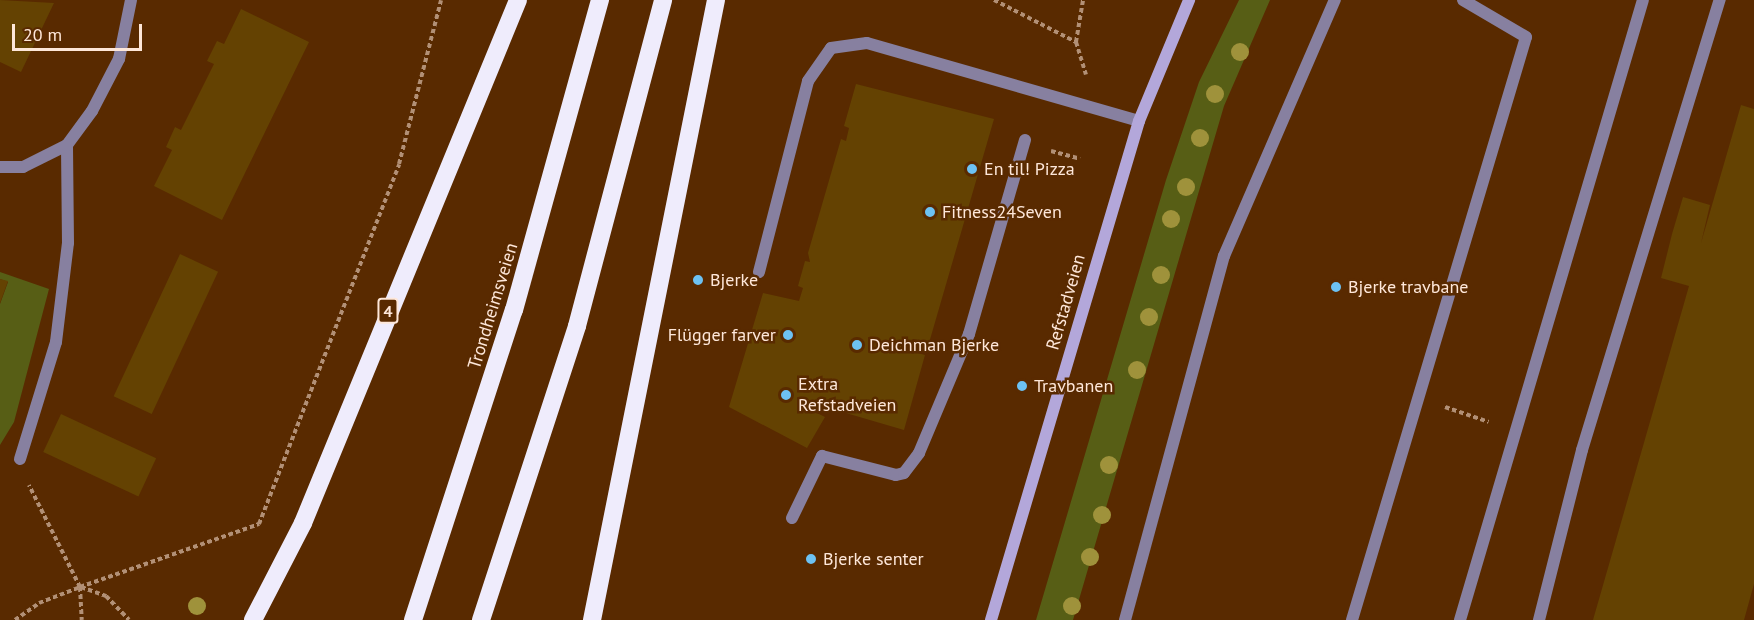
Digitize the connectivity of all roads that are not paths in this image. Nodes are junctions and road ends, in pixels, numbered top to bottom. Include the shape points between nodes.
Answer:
1 (131, 0) edge
2 (518, 0) edge
3 (600, 0) edge
4 (663, 0) edge
5 (716, 0) edge
6 (1189, 0) edge
7 (1335, 0) edge
8 (1463, 0) edge
9 (1643, 0) edge
10 (1720, 0) edge
11 (1139, 121) junction
12 (1025, 140) dead end
13 (67, 145) junction
14 (0, 167) edge
15 (759, 272) dead end
16 (20, 459) road end
17 (792, 518) dead end
18 (253, 620) edge
19 (413, 620) edge
20 (481, 620) edge
21 (592, 620) edge
22 (991, 620) edge
23 (1125, 620) edge
24 (1352, 620) edge
25 (1460, 620) edge
26 (1539, 620) edge

1 - 13 street via 119,59 92,111
2 - 18 highway, 4 via 303,523
3 - 19 highway, Trondheimsveien via 514,310
4 - 20 highway via 577,326
5 - 21 highway
6 - 11 street, Refstadveien
7 - 23 street via 1224,256
8 - 24 street via 1526,36
9 - 25 street
10 - 26 street via 1582,450
11 - 15 street via 867,43 831,48 807,81
11 - 22 street, Refstadveien
12 - 17 street via 969,334 919,453 904,473 896,474 822,456
13 - 14 street via 23,167
13 - 16 street via 68,243 56,342

